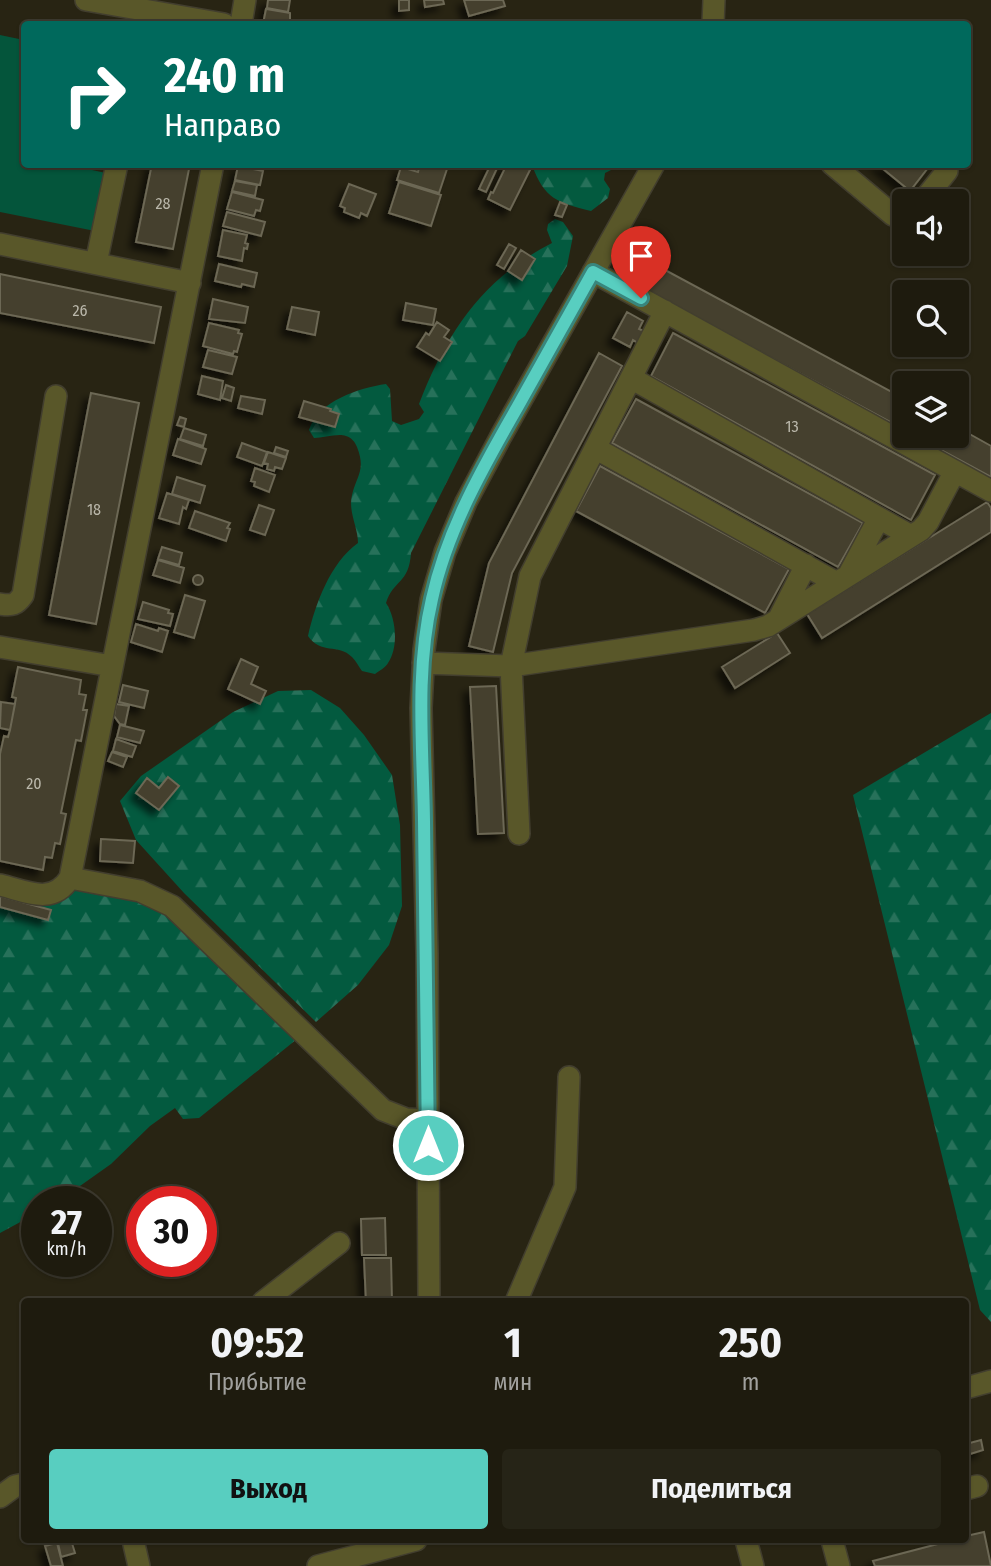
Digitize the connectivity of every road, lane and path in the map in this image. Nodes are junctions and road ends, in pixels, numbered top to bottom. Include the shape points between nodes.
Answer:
1 (86, 0) edge
2 (245, 0) edge
3 (714, 0) edge
4 (148, 18) edge
5 (186, 21) edge
6 (242, 21) edge
7 (713, 21) edge
8 (116, 168) edge
9 (213, 168) edge
10 (652, 168) edge
11 (837, 168) edge
12 (947, 171) dead end
13 (933, 189) edge
14 (892, 214) edge
15 (0, 244) edge
16 (96, 263) junction
17 (593, 272) junction
18 (190, 283) junction
19 (665, 311) junction
20 (631, 378) junction
21 (56, 396) dead end
22 (595, 448) junction
23 (955, 471) junction
24 (991, 491) edge
25 (879, 518) junction
26 (911, 536) junction
27 (806, 565) junction
28 (843, 579) junction
29 (0, 604) edge
30 (778, 619) junction
31 (0, 647) edge
32 (423, 663) junction
33 (112, 666) junction
34 (511, 666) junction
35 (519, 834) dead end
36 (69, 878) junction
37 (0, 885) edge
38 (569, 1077) dead end
39 (428, 1120) junction
40 (340, 1243) dead end
41 (268, 1298) edge
42 (429, 1298) edge
43 (518, 1298) edge
44 (991, 1381) edge
45 (969, 1387) edge
46 (21, 1485) edge
47 (0, 1497) edge
48 (135, 1543) edge
49 (408, 1543) edge
50 (747, 1543) edge
51 (833, 1543) edge
52 (361, 1560) edge
53 (139, 1566) edge
54 (318, 1566) edge
55 (753, 1566) edge
56 (839, 1566) edge

1 - 4 street
2 - 6 street
3 - 7 street
4 - 5 street
8 - 16 street
9 - 18 street
10 - 17 street
11 - 14 street
12 - 13 street
15 - 16 street
16 - 18 street
17 - 19 street
17 - 32 street via 466,502 431,600
18 - 33 street
19 - 20 street
19 - 23 street
20 - 22 street
20 - 25 street
21 - 29 street via 23,594 18,603
22 - 27 street
22 - 34 street via 535,564
23 - 24 street
23 - 26 street via 928,522
25 - 26 street
25 - 28 street
26 - 28 street
27 - 28 street
27 - 30 street
28 - 30 street
30 - 34 street via 754,630
31 - 33 street
32 - 34 street
32 - 39 street
33 - 36 street
34 - 35 street
36 - 37 street via 59,891 44,896
36 - 39 street via 140,891 172,906 383,1110 407,1119
38 - 43 street via 565,1187
39 - 42 street
40 - 41 street
44 - 45 street
46 - 47 street
48 - 53 street
49 - 52 street
50 - 55 street
51 - 56 street
52 - 54 street

